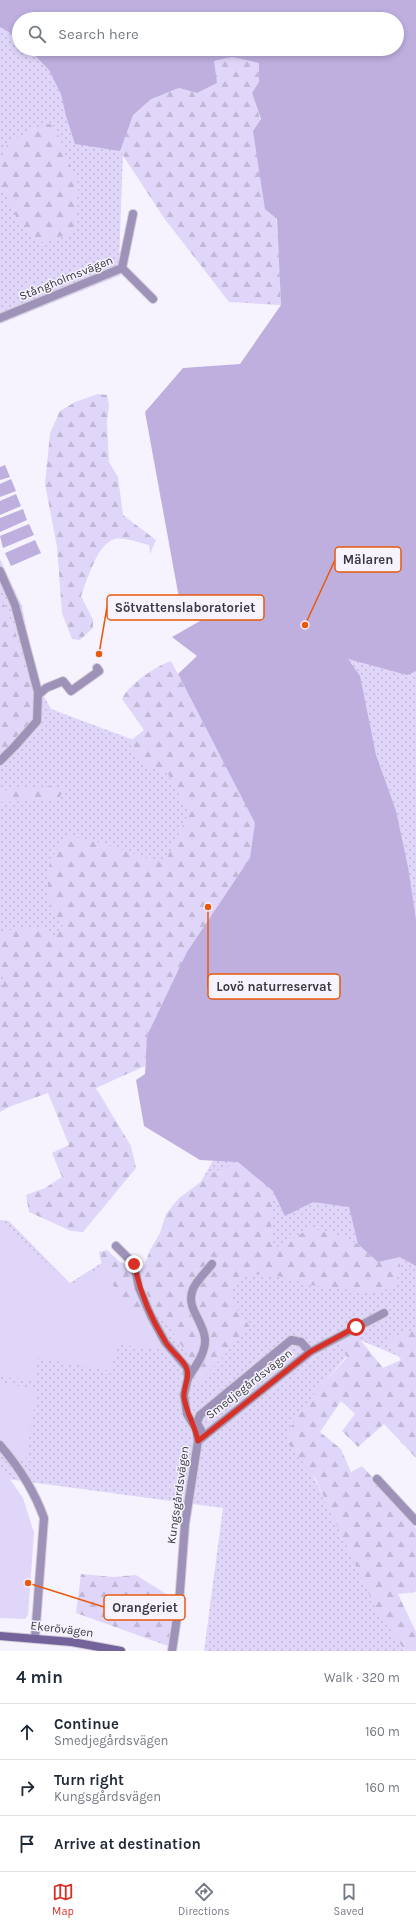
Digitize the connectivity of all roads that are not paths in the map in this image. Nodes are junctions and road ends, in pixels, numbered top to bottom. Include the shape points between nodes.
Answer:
1 (133, 214) dead end
2 (122, 268) junction
3 (154, 299) dead end
4 (0, 318) edge
5 (0, 571) edge
6 (97, 668) dead end
7 (38, 695) junction
8 (0, 761) edge
9 (116, 1246) dead end
10 (212, 1264) dead end
11 (384, 1313) dead end
12 (310, 1352) junction
13 (188, 1378) junction
14 (201, 1438) junction
15 (0, 1445) edge
16 (377, 1480) dead end
17 (416, 1521) edge
18 (0, 1636) edge
19 (35, 1638) junction
20 (121, 1651) edge
21 (172, 1651) edge

1 - 2 street
2 - 3 street, Stångholmsvägen
2 - 4 street, Stångholmsvägen
5 - 7 street via 15,605
6 - 7 street via 99,671 71,691 63,681 46,688
7 - 8 street via 37,721
9 - 13 street via 134,1264 151,1316 165,1342 187,1368
10 - 13 street via 193,1290 191,1305 205,1339 199,1361
11 - 12 street, Smedjegårdsvägen
12 - 14 street, Smedjegårdsvägen
12 - 14 street, Smedjegårdsvägen via 301,1342 291,1340 200,1415 197,1423
13 - 14 street, Kungsgårdsvägen via 184,1395 187,1414
14 - 21 street, Kungsgårdsvägen via 185,1524 179,1604
15 - 19 street via 28,1482 44,1518
16 - 17 street
18 - 19 main road, Ekerövägen
19 - 20 main road, Ekerövägen

